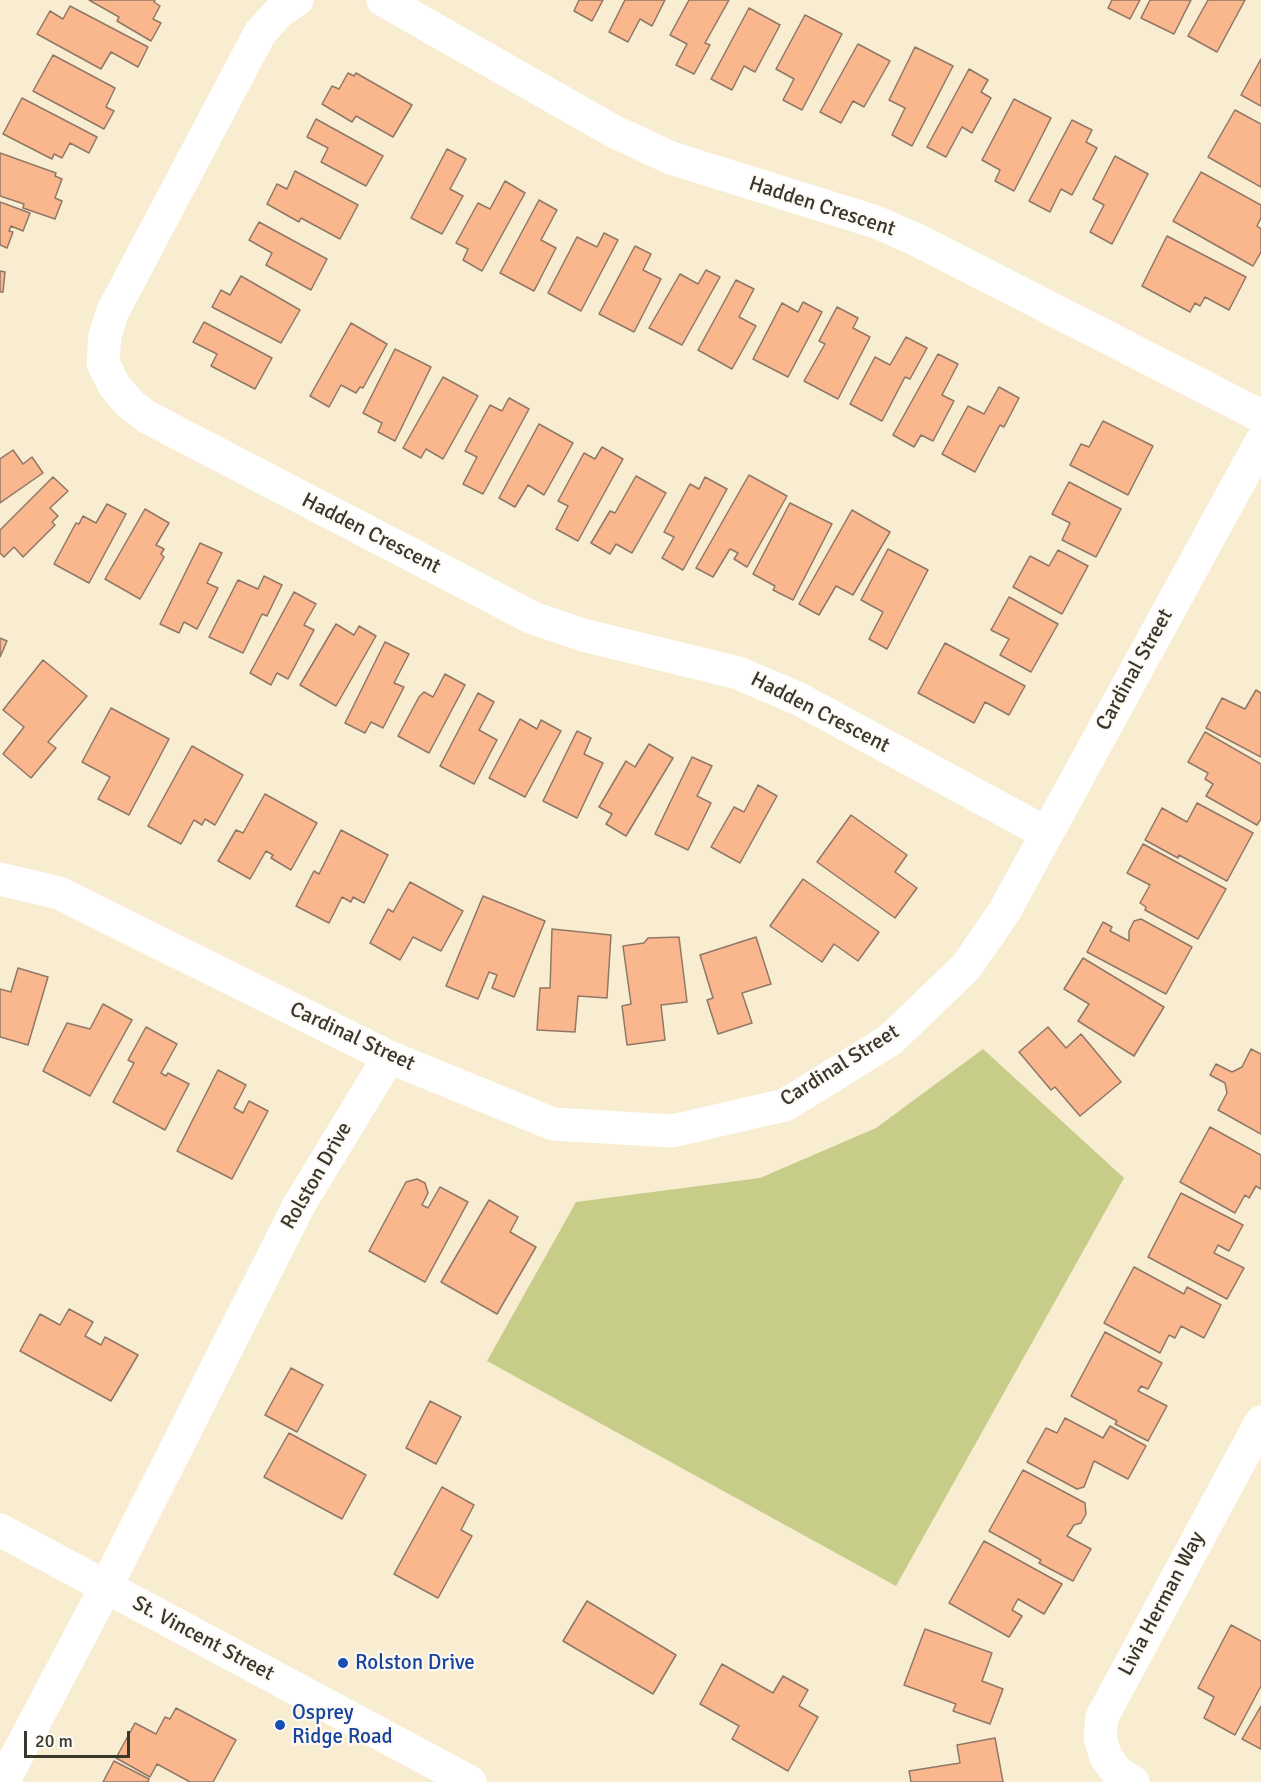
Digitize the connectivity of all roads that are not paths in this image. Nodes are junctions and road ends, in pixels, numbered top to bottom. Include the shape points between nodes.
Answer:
1 (297, 0) edge
2 (383, 0) edge
3 (1261, 416) edge
4 (1261, 442) edge
5 (1046, 833) junction
6 (0, 879) edge
7 (389, 1057) junction
8 (1261, 1422) edge
9 (0, 1530) edge
10 (106, 1587) junction
11 (3, 1782) edge
12 (470, 1782) edge
13 (1133, 1782) edge

1 - 5 street, Hadden Crescent via 280,11 260,33 113,311 105,335 103,363 130,404 147,417 533,618 583,635 738,673 799,699
2 - 3 street, Hadden Crescent via 613,131 671,158 876,222 917,240
4 - 5 street, Cardinal Street
5 - 7 street, Cardinal Street via 1004,912 966,968 890,1040 785,1105 672,1131 553,1124
6 - 7 street, Cardinal Street via 59,893
7 - 10 street, Rolston Drive via 299,1205
8 - 13 street, Livia Herman Way via 1102,1717 1100,1738 1106,1757 1117,1772
9 - 10 street, St. Vincent Street
10 - 11 street
10 - 12 street, St. Vincent Street

